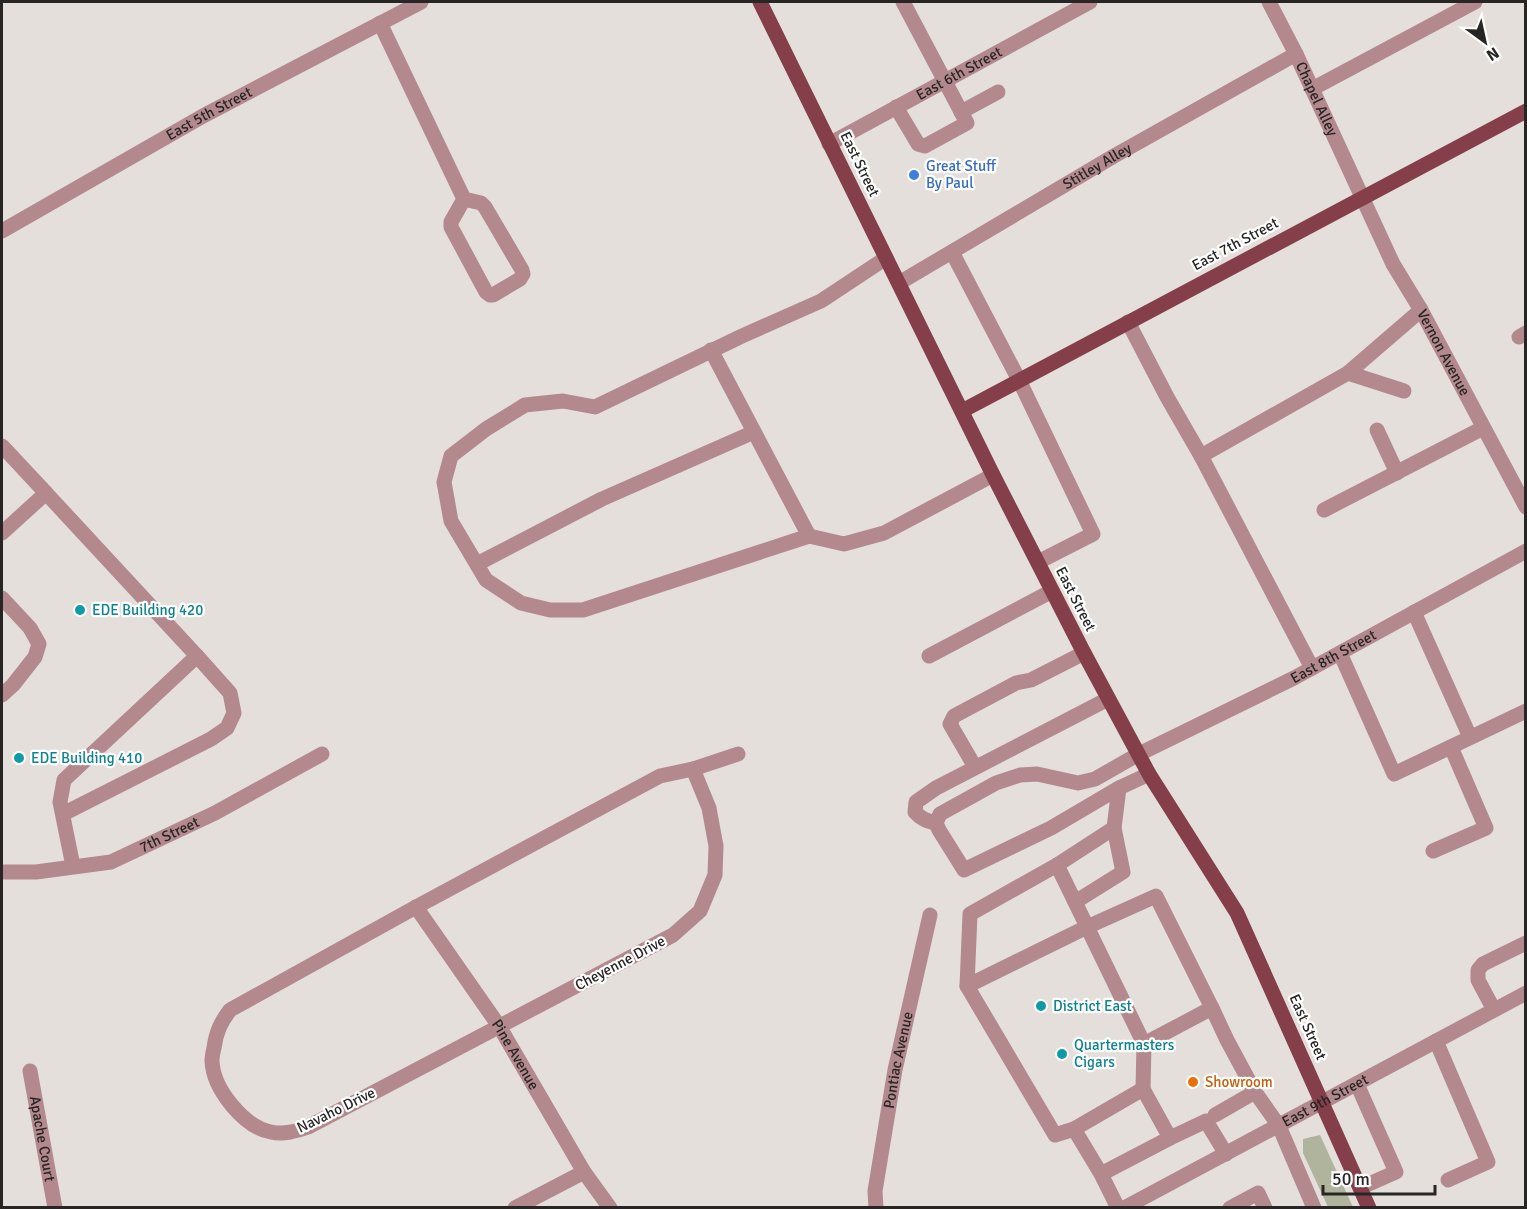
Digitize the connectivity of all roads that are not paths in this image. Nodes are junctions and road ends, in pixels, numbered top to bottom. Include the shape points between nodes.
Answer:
1 (421, 2) edge
2 (761, 2) edge
3 (903, 2) edge
4 (1090, 2) edge
5 (1269, 2) edge
6 (1475, 2) edge
7 (380, 23) junction
8 (1296, 54) junction
9 (945, 81) junction
10 (1312, 89) junction
11 (998, 92) dead end
12 (896, 107) junction
13 (1526, 111) edge
14 (961, 112) junction
15 (829, 144) junction
16 (1363, 196) junction
17 (464, 199) junction
18 (2, 231) edge
19 (952, 252) junction
20 (886, 258) junction
21 (899, 284) junction
22 (1421, 310) junction
23 (1128, 322) junction
24 (711, 351) junction
25 (1348, 373) junction
26 (1019, 380) junction
27 (1404, 391) dead end
28 (962, 411) junction
29 (1483, 428) junction
30 (1377, 430) dead end
31 (754, 432) junction
32 (2, 446) edge
33 (1201, 456) junction
34 (1396, 473) junction
35 (993, 474) junction
36 (46, 493) junction
37 (1526, 507) edge
38 (1324, 510) dead end
39 (2, 533) edge
40 (809, 536) junction
41 (1526, 551) edge
42 (1038, 562) junction
43 (477, 564) junction
44 (1052, 591) junction
45 (2, 598) edge
46 (1414, 612) junction
47 (1084, 653) junction
48 (1340, 653) junction
49 (197, 656) junction
50 (928, 656) dead end
51 (1312, 668) junction
52 (2, 695) edge
53 (1108, 699) junction
54 (1526, 711) edge
55 (1470, 737) junction
56 (1451, 747) junction
57 (322, 754) dead end
58 (738, 754) dead end
59 (1137, 754) junction
60 (975, 767) junction
61 (693, 769) junction
62 (1149, 774) junction
63 (1119, 788) junction
64 (63, 814) junction
65 (936, 822) junction
66 (1114, 828) junction
67 (1433, 851) dead end
68 (1057, 865) junction
69 (73, 866) junction
70 (2, 872) edge
71 (1075, 902) junction
72 (416, 907) junction
73 (930, 915) dead end
74 (1087, 927) junction
75 (1526, 943) edge
76 (967, 986) junction
77 (1526, 993) edge
78 (1212, 1008) junction
79 (1494, 1010) junction
80 (499, 1026) junction
81 (1436, 1041) junction
82 (1144, 1044) junction
83 (30, 1071) dead end
84 (1357, 1084) junction
85 (1143, 1089) junction
86 (1255, 1092) junction
87 (1322, 1102) junction
88 (1215, 1115) dead end
89 (1279, 1126) junction
90 (1074, 1129) junction
91 (1170, 1138) junction
92 (1226, 1154) junction
93 (584, 1172) junction
94 (1101, 1174) junction
95 (1448, 1180) dead end
96 (1360, 1188) junction
97 (55, 1208) edge
98 (515, 1208) edge
99 (610, 1208) edge
100 (876, 1208) edge
101 (1118, 1208) edge
102 (1124, 1208) edge
103 (1230, 1208) edge
104 (1265, 1208) edge
105 (1314, 1208) edge
106 (1369, 1208) edge

1 - 7 street, East 5th Street
2 - 15 main road, East Street
3 - 9 street
4 - 9 street, East 6th Street
5 - 8 street, Chapel Alley
6 - 10 street
7 - 17 street
7 - 18 street, East 5th Street via 203,116
8 - 10 street, Chapel Alley
8 - 19 street, Stitley Alley
9 - 12 street, East 6th Street
9 - 14 street
10 - 16 street, Chapel Alley
11 - 14 street
12 - 14 street via 918,144 925,146 967,123
12 - 15 street, East 6th Street
13 - 16 main road, East 7th Street
15 - 20 main road, East Street
16 - 22 street, Vernon Avenue via 1393,264
16 - 23 main road, East 7th Street
17 - 17 street via 485,207 522,270 520,279 493,295 486,292 451,227 450,222
19 - 21 street, Stitley Alley
19 - 26 street
20 - 21 main road, East Street
20 - 24 street via 821,301
21 - 28 main road, East Street
22 - 25 street
22 - 29 street, Vernon Avenue
23 - 26 main road, East 7th Street
23 - 33 street
24 - 31 street
24 - 43 street via 595,406 563,401 525,405 451,456 444,482 451,521
25 - 27 street
25 - 33 street
26 - 28 main road, East 7th Street
26 - 42 street via 1093,534
28 - 35 main road, East Street
29 - 34 street
29 - 37 street, Vernon Avenue
30 - 34 street
31 - 40 street
31 - 43 street via 602,499
32 - 36 street
33 - 51 street
34 - 38 street
35 - 40 street via 884,532 844,544
35 - 42 main road, East Street
36 - 39 street
36 - 49 street
40 - 43 street via 584,610 550,610 520,603 486,580
41 - 46 street, East 8th Street
42 - 44 main road, East Street
44 - 47 main road, East Street
44 - 50 street
45 - 52 street via 30,628 39,644 35,657
46 - 48 street, East 8th Street
46 - 55 street
47 - 53 main road, East Street
47 - 60 street via 954,716 950,724
48 - 51 street, East 8th Street
48 - 56 street via 1394,774
49 - 64 street via 64,780 60,802
49 - 64 street via 230,693 234,712 227,728
51 - 59 street, East 8th Street
53 - 59 main road, East Street
53 - 60 street
54 - 55 street
55 - 56 street
56 - 67 street via 1486,828
57 - 69 street, 7th Street via 215,813 120,858
58 - 61 street
59 - 62 main road, East Street
59 - 65 street, East 8th Street via 1095,779 1078,783 1037,774 996,783 940,814
60 - 65 street via 916,802 918,816
61 - 72 street via 660,776
61 - 80 street, Cheyenne Drive via 709,808 716,846 715,875 700,911 673,935
62 - 63 street
62 - 87 main road, East Street via 1237,913
63 - 65 street via 1051,828 964,870
63 - 66 street
64 - 69 street
66 - 68 street
66 - 71 street via 1123,872
68 - 71 street
68 - 76 street via 970,914
69 - 70 street, 7th Street
71 - 74 street
72 - 80 street, Pine Avenue
72 - 80 street, Navaho Drive via 230,1010 216,1034 212,1062 218,1086 238,1113 253,1125 271,1132 290,1133
73 - 100 street, Pontiac Avenue via 895,1070 875,1191
74 - 76 street
74 - 78 street via 1156,896
74 - 82 street
75 - 79 street via 1478,970 1478,980
76 - 90 street via 1054,1135
77 - 79 street, East 9th Street
78 - 82 street
78 - 86 street
79 - 81 street, East 9th Street
80 - 93 street, Pine Avenue
81 - 84 street, East 9th Street
81 - 95 street via 1488,1162
82 - 85 street
83 - 97 street, Apache Court
84 - 87 street, East 9th Street
84 - 96 street via 1396,1172
85 - 90 street
85 - 91 street
86 - 88 street
86 - 89 street
87 - 89 street, East 9th Street
87 - 96 main road, East Street
89 - 92 street, East 9th Street
89 - 105 street
90 - 94 street
91 - 92 street via 1206,1121
91 - 94 street
92 - 102 street, East 9th Street
93 - 98 street
93 - 99 street, Pine Avenue
94 - 101 street
96 - 106 main road, East Street
103 - 104 street via 1258,1193

